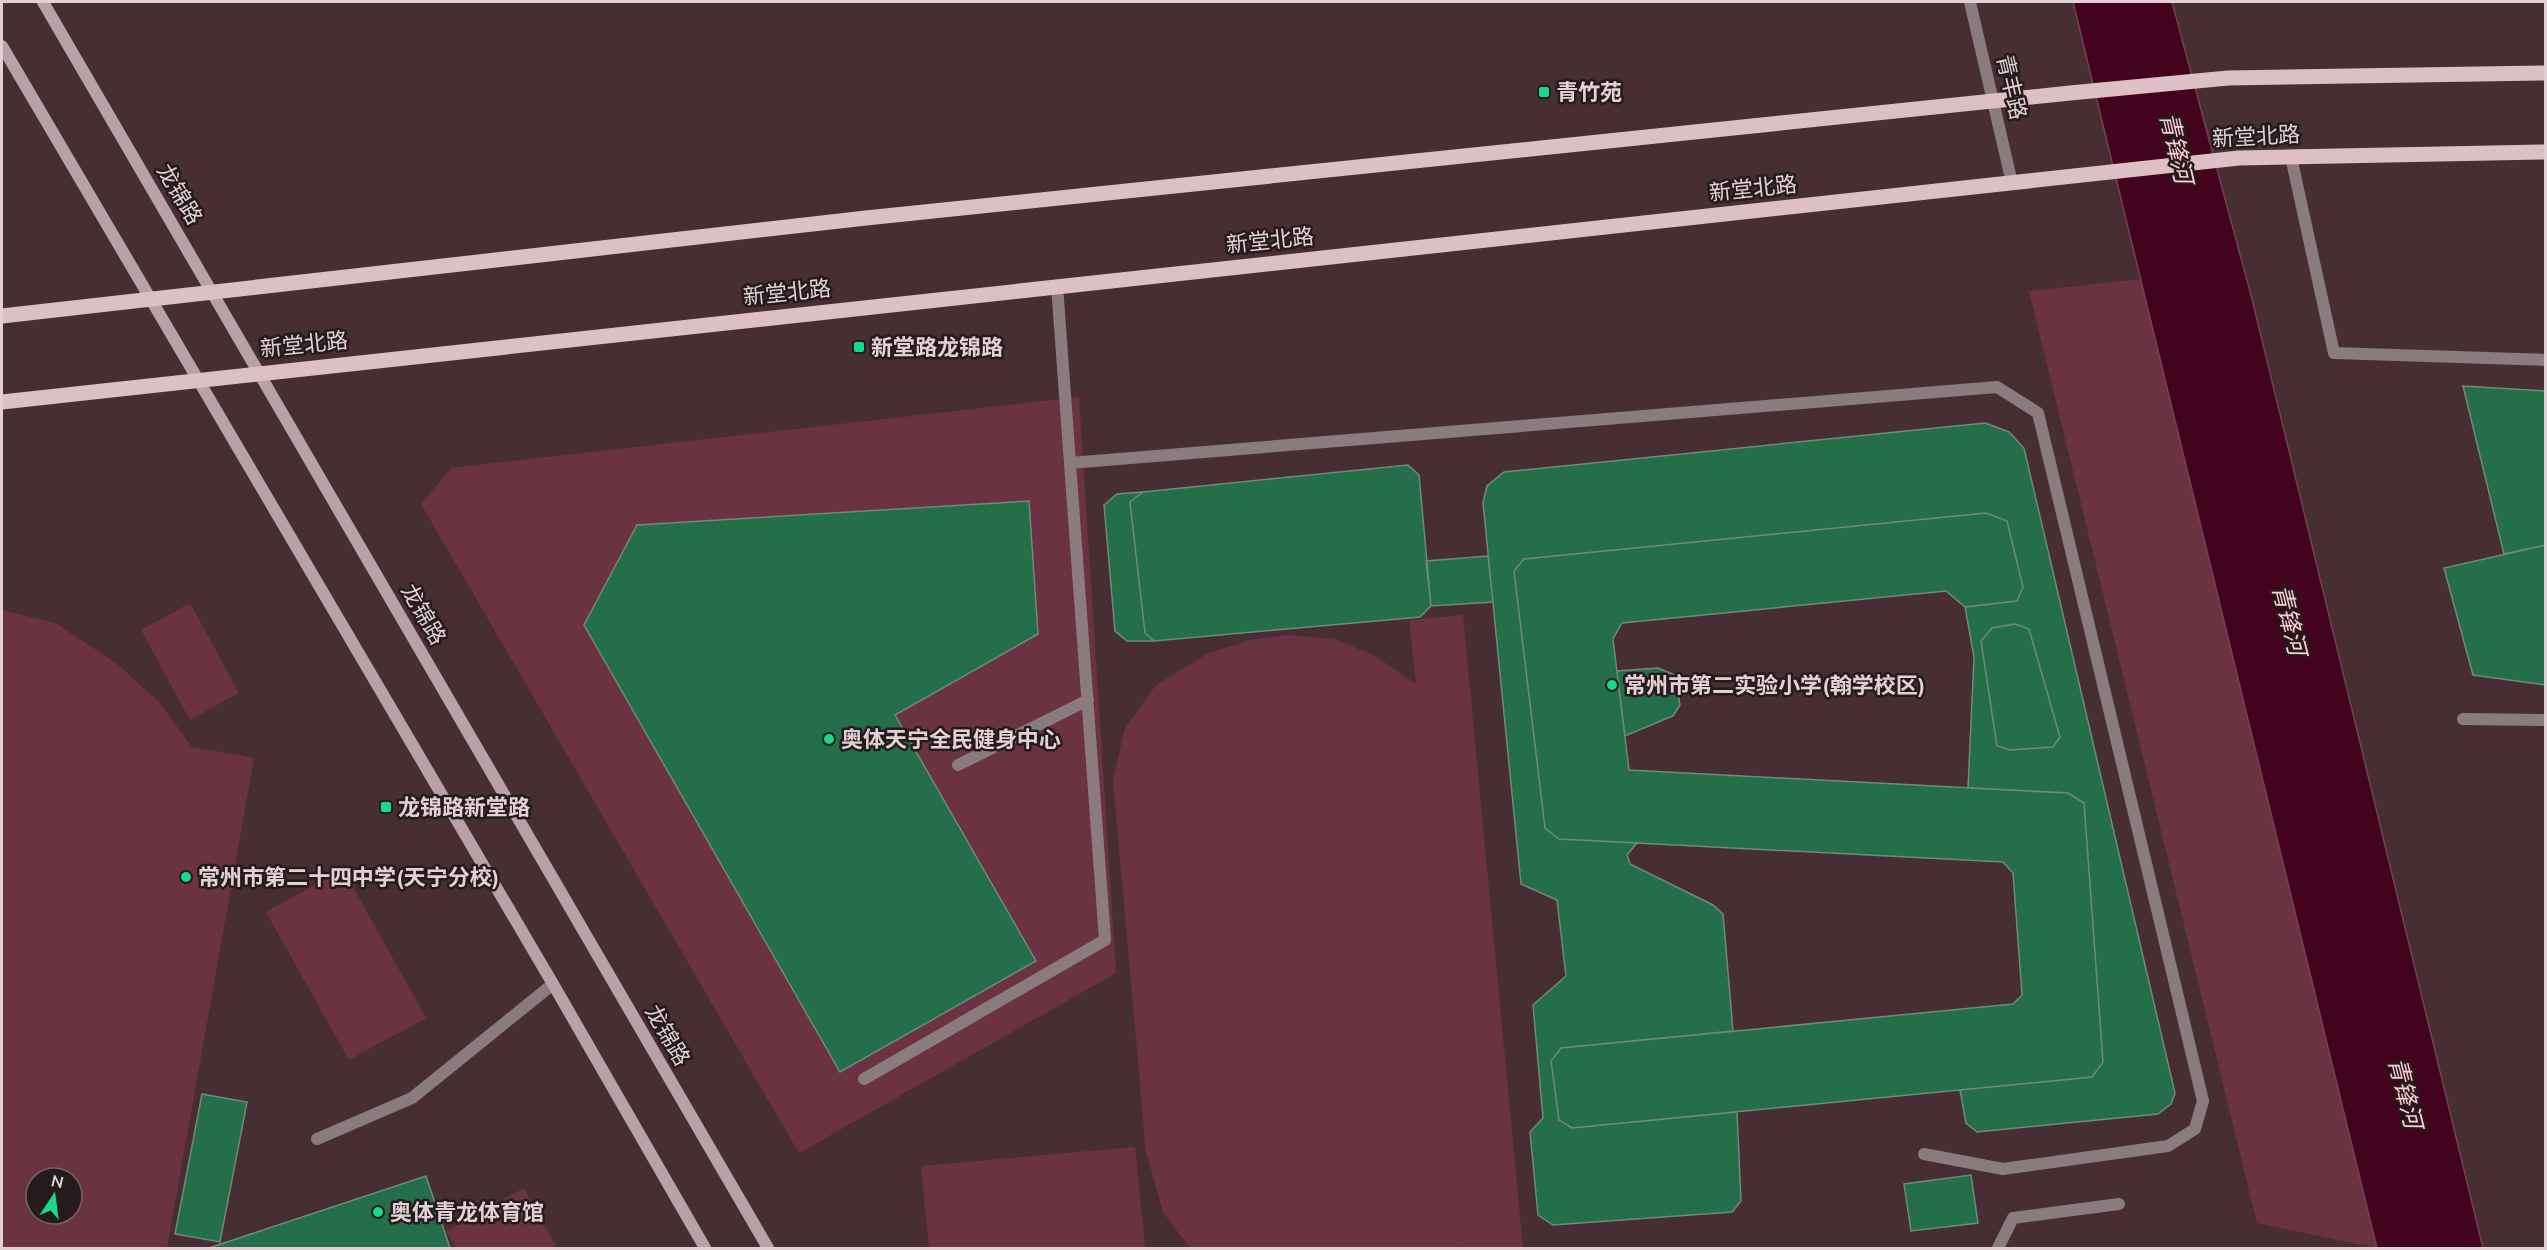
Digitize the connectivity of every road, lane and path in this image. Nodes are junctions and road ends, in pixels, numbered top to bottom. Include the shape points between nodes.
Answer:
1 (43, 2) edge
2 (1970, 2) edge
3 (2, 46) edge
4 (2546, 73) edge
5 (1995, 101) junction
6 (2546, 152) edge
7 (2291, 157) junction
8 (2012, 183) junction
9 (1057, 286) junction
10 (213, 292) junction
11 (149, 299) junction
12 (2, 316) edge
13 (2546, 360) edge
14 (260, 372) junction
15 (196, 379) junction
16 (2, 402) edge
17 (1070, 463) junction
18 (1088, 700) junction
19 (2463, 719) dead end
20 (2546, 720) edge
21 (958, 765) dead end
22 (553, 984) junction
23 (864, 1079) dead end
24 (317, 1139) dead end
25 (1924, 1154) dead end
26 (2119, 1204) dead end
27 (705, 1248) edge
28 (768, 1248) edge
29 (1998, 1248) edge

1 - 10 main road, 龙锦路
2 - 5 street, 青丰路
3 - 11 main road
4 - 5 main road via 2228,78
5 - 8 street, 青丰路
5 - 10 main road via 866,218
6 - 7 main road, 新堂北路
7 - 8 main road, 新堂北路 via 2239,158
7 - 13 street via 2334,353
8 - 9 main road, 新堂北路
9 - 14 main road, 新堂北路
9 - 17 street
10 - 11 main road
10 - 14 main road, 龙锦路
11 - 12 main road
11 - 15 main road
14 - 15 main road, 新堂北路
14 - 28 main road, 龙锦路
15 - 16 main road, 新堂北路
15 - 22 main road
17 - 18 street
17 - 25 street via 1997,387 2038,413 2203,1101 2195,1129 2168,1146 2003,1169
18 - 21 street
18 - 23 street via 1105,940
19 - 20 street
22 - 24 street via 412,1098
22 - 27 main road
26 - 29 street via 2013,1218

